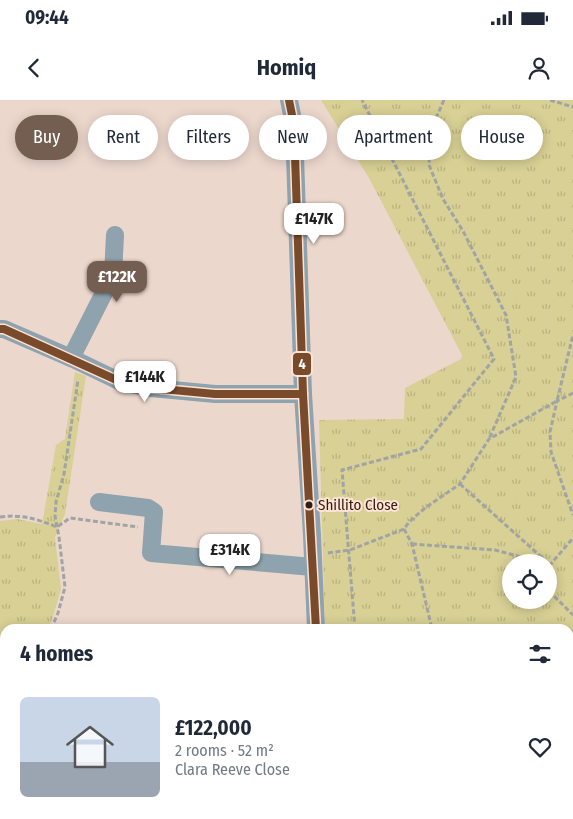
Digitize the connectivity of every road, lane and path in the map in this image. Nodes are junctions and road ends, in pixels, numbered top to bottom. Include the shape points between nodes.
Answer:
1 (288, 100) edge
2 (362, 100) edge
3 (444, 100) edge
4 (550, 100) edge
5 (573, 107) edge
6 (115, 235) dead end
7 (0, 329) edge
8 (573, 335) edge
9 (77, 361) junction
10 (573, 393) edge
11 (303, 394) junction
12 (557, 401) junction
13 (489, 440) junction
14 (460, 484) junction
15 (99, 502) dead end
16 (573, 515) edge
17 (0, 516) edge
18 (57, 527) junction
19 (154, 529) junction
20 (404, 529) junction
21 (573, 538) edge
22 (412, 544) junction
23 (350, 550) junction
24 (510, 554) edge
25 (537, 554) edge
26 (557, 556) edge
27 (313, 561) junction
28 (557, 599) edge
29 (573, 615) edge
30 (53, 624) edge
31 (316, 624) edge
32 (355, 624) edge
33 (431, 624) edge

1 - 11 street via 294,125
2 - 23 path via 494,359 421,449 342,470
3 - 13 path via 430,142 429,165 443,199 506,315 516,377
4 - 5 path
6 - 9 street via 113,275
7 - 9 street
8 - 12 path
9 - 11 street via 121,382 152,388 214,394
9 - 18 path via 64,474 56,502
10 - 12 path
11 - 27 street
12 - 13 path
12 - 16 path via 550,432 551,452
13 - 14 path
14 - 20 path via 424,508
14 - 25 path
15 - 19 street via 148,508 154,512
17 - 18 path via 32,517
18 - 19 path via 70,518
18 - 30 path via 65,587
19 - 27 street via 151,553
20 - 22 path
20 - 23 path
21 - 26 path
22 - 24 path
22 - 33 path
23 - 27 path
23 - 32 path
27 - 31 street
28 - 29 path

